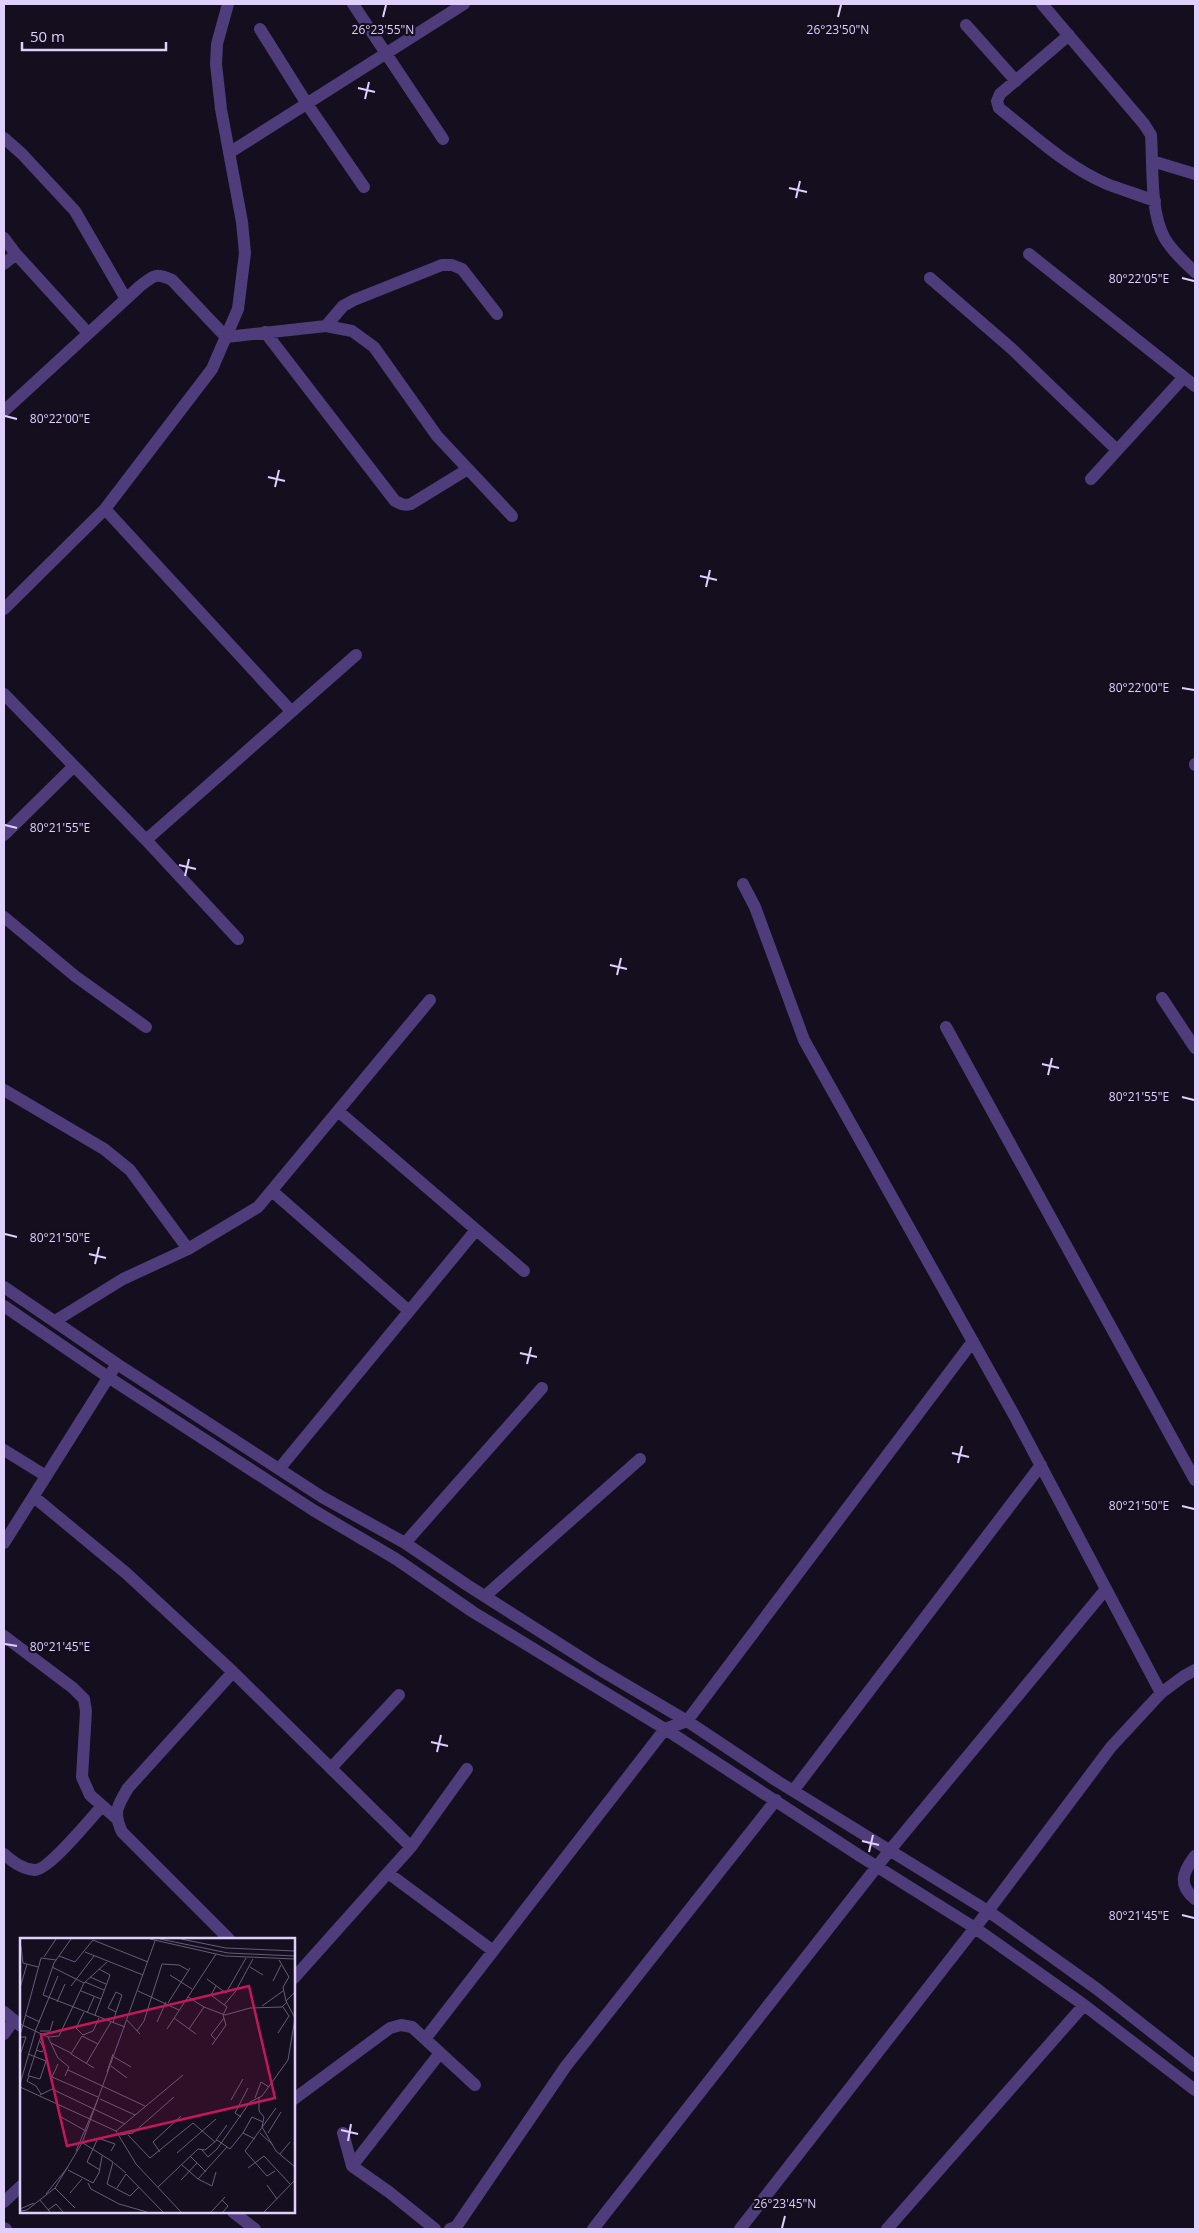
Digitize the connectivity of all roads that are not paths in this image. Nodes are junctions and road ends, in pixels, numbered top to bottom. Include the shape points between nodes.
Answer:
1 (228, 4) edge
2 (353, 4) edge
3 (464, 4) edge
4 (1042, 4) edge
5 (966, 25) dead end
6 (260, 29) dead end
7 (1069, 35) junction
8 (386, 54) junction
9 (1016, 81) junction
10 (307, 104) junction
11 (4, 138) edge
12 (443, 139) dead end
13 (229, 153) junction
14 (1152, 161) junction
15 (1195, 174) edge
16 (364, 187) dead end
17 (1155, 201) junction
18 (4, 238) edge
19 (16, 254) junction
20 (1029, 254) dead end
21 (4, 264) edge
22 (1195, 272) edge
23 (930, 278) dead end
24 (126, 299) junction
25 (497, 314) dead end
26 (326, 326) junction
27 (264, 332) junction
28 (88, 333) junction
29 (226, 337) junction
30 (1184, 377) junction
31 (1195, 386) edge
32 (4, 411) edge
33 (1117, 450) junction
34 (468, 469) junction
35 (1090, 479) dead end
36 (105, 509) junction
37 (512, 516) dead end
38 (4, 608) edge
39 (356, 655) dead end
40 (4, 694) edge
41 (291, 710) junction
42 (74, 766) junction
43 (4, 835) edge
44 (146, 840) junction
45 (743, 884) dead end
46 (4, 916) edge
47 (238, 940) dead end
48 (1162, 998) dead end
49 (430, 1000) dead end
50 (146, 1027) dead end
51 (946, 1027) dead end
52 (1195, 1048) edge
53 (4, 1090) edge
54 (338, 1111) junction
55 (272, 1191) junction
56 (476, 1230) junction
57 (188, 1249) junction
58 (524, 1271) dead end
59 (4, 1287) edge
60 (4, 1306) edge
61 (409, 1311) junction
62 (55, 1321) junction
63 (973, 1342) junction
64 (117, 1364) junction
65 (108, 1377) junction
66 (542, 1388) dead end
67 (4, 1450) edge
68 (640, 1459) dead end
69 (1040, 1465) junction
70 (279, 1468) junction
71 (46, 1476) junction
72 (1195, 1480) edge
73 (34, 1496) junction
74 (405, 1543) junction
75 (4, 1544) edge
76 (1106, 1589) junction
77 (486, 1596) junction
78 (4, 1636) edge
79 (1195, 1670) edge
80 (233, 1672) junction
81 (1161, 1693) junction
82 (400, 1695) dead end
83 (687, 1721) junction
84 (665, 1729) junction
85 (331, 1768) junction
86 (467, 1770) dead end
87 (793, 1790) junction
88 (776, 1800) junction
89 (102, 1806) junction
90 (116, 1818) junction
91 (411, 1847) junction
92 (890, 1850) junction
93 (4, 1854) edge
94 (1195, 1856) edge
95 (877, 1867) junction
96 (388, 1873) junction
97 (1195, 1899) edge
98 (988, 1911) junction
99 (975, 1928) junction
100 (228, 1938) edge
101 (492, 1950) junction
102 (295, 1977) edge
103 (1084, 2005) junction
104 (13, 2019) edge
105 (4, 2034) edge
106 (425, 2038) junction
107 (440, 2053) junction
108 (1195, 2066) edge
109 (475, 2085) dead end
110 (1194, 2086) edge
111 (295, 2099) edge
112 (343, 2133) dead end
113 (352, 2166) junction
114 (20, 2187) edge
115 (4, 2202) edge
116 (234, 2213) edge
117 (255, 2229) edge
118 (435, 2229) edge
119 (450, 2229) edge
120 (593, 2229) edge
121 (740, 2229) edge
122 (888, 2229) edge

1 - 13 street via 216,64
2 - 8 street
3 - 8 street
4 - 7 street
5 - 9 street
6 - 10 street
7 - 9 street
7 - 14 street via 1144,124 1151,136
8 - 10 street
8 - 12 street
9 - 17 street via 1000,94 999,108 1066,161 1106,184
10 - 13 street
10 - 16 street
11 - 24 street via 74,211
13 - 29 street via 245,253 238,309
14 - 15 street
14 - 17 street
17 - 22 street via 1164,237
18 - 19 street
19 - 21 street
19 - 28 street
20 - 30 street
23 - 33 street via 1012,349
24 - 28 street
24 - 29 street via 153,275 161,275 172,280
25 - 26 street via 462,269 442,265 354,300 343,306
26 - 27 street
26 - 34 street via 352,331 374,347 437,436
27 - 29 street
27 - 34 street via 400,504 411,504
28 - 32 street
29 - 36 street via 212,369
30 - 31 street
30 - 33 street
33 - 35 street
34 - 37 street
36 - 38 street
36 - 41 street
39 - 41 street
40 - 42 street
41 - 44 street
42 - 43 street
42 - 44 street
44 - 47 street
45 - 63 street via 755,907 804,1040
46 - 50 street via 75,976
48 - 52 street
49 - 54 street
51 - 72 street
53 - 57 street via 104,1149 130,1170
54 - 55 street
54 - 56 street
55 - 57 street via 258,1208
55 - 61 street
56 - 58 street
56 - 61 street
57 - 62 street via 123,1279
59 - 62 street
60 - 65 street
61 - 70 street
62 - 64 street
63 - 69 street
63 - 83 street
64 - 65 street
64 - 70 street
65 - 71 street
65 - 84 street via 313,1510 396,1559 473,1612
66 - 74 street
67 - 71 street
68 - 77 street
69 - 76 street
69 - 87 street
70 - 74 street via 322,1497
71 - 73 street
73 - 75 street
73 - 80 street via 126,1573
74 - 77 street
76 - 81 street
76 - 92 street
77 - 83 street
78 - 89 street via 84,1699 82,1777 90,1795
79 - 81 street
80 - 85 street
80 - 90 street via 128,1788 119,1803
81 - 98 street via 1111,1747
82 - 85 street
83 - 84 street
83 - 87 street
84 - 88 street
84 - 101 street
85 - 91 street
86 - 91 street
87 - 92 street
88 - 95 street
88 - 119 street via 566,2066 456,2227
89 - 90 street
89 - 93 street via 49,1864 36,1870 19,1866
90 - 100 street via 122,1832
91 - 96 street
92 - 95 street
92 - 98 street
94 - 97 street via 1186,1870 1183,1883 1187,1893
95 - 99 street
95 - 120 street
96 - 101 street
96 - 102 street
98 - 99 street
98 - 108 street via 1097,1989
99 - 103 street
99 - 121 street
101 - 106 street
103 - 110 street
103 - 122 street
104 - 105 street
106 - 107 street
106 - 111 street via 412,2027 390,2028
107 - 109 street
107 - 113 street
112 - 113 street
113 - 118 street
114 - 115 street
116 - 117 street

